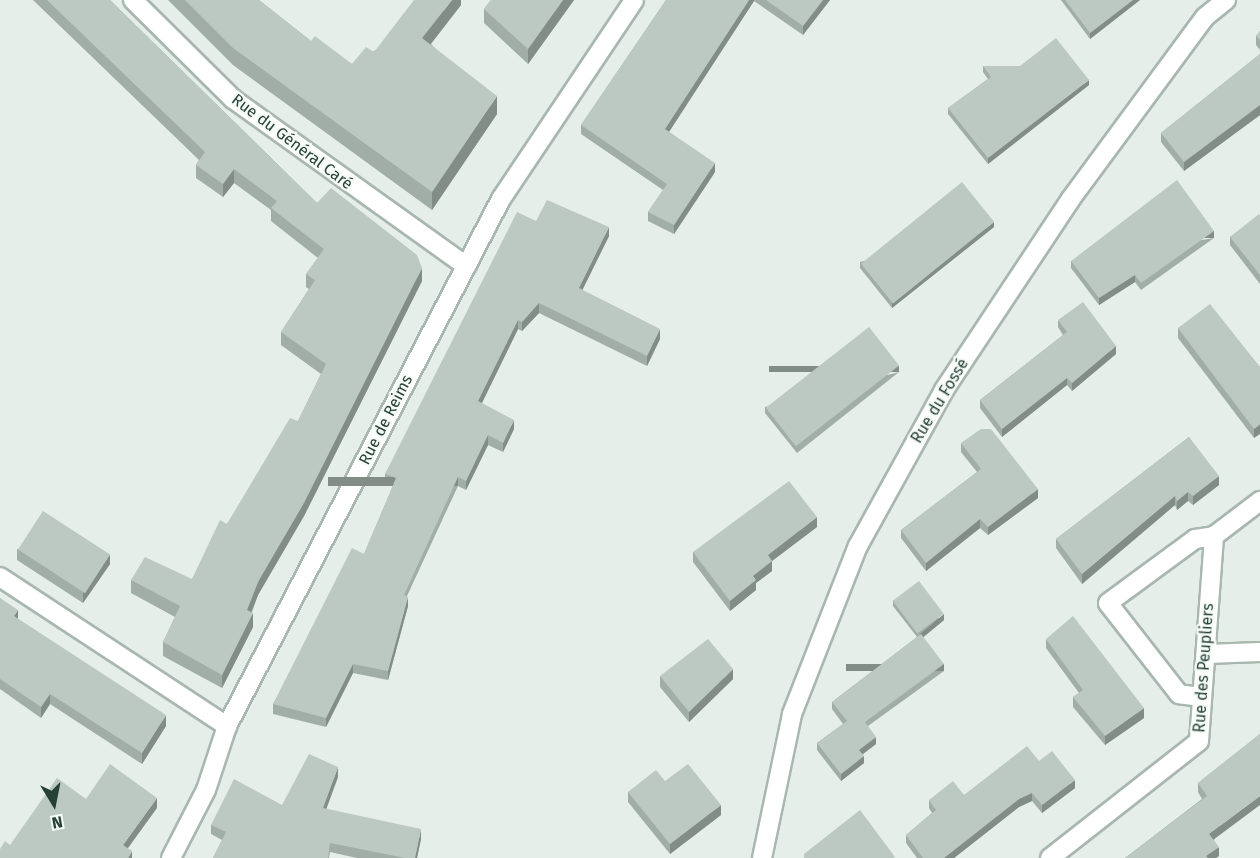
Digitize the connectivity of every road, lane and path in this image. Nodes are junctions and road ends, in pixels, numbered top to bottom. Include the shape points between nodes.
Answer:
1 (133, 0) edge
2 (634, 0) edge
3 (1226, 0) edge
4 (466, 266) junction
5 (1260, 501) edge
6 (1214, 536) junction
7 (0, 577) edge
8 (1260, 652) edge
9 (1206, 654) junction
10 (1202, 697) junction
11 (227, 726) junction
12 (171, 858) edge
13 (762, 858) edge
14 (1050, 858) edge

1 - 4 street, Rue du Général Caré via 233,99
2 - 4 street, Rue de Reims via 501,199
3 - 13 street, Rue du Fossé via 1205,17 1070,200 944,390 858,546 792,714
4 - 11 street, Rue de Reims
5 - 6 street
6 - 9 street, Rue des Peupliers
6 - 10 street via 1195,539 1108,603 1179,694
7 - 11 street
8 - 9 street
9 - 10 street, Rue des Peupliers
10 - 14 street, Rue des Peupliers via 1199,741
11 - 12 street, Rue de Reims via 206,790

